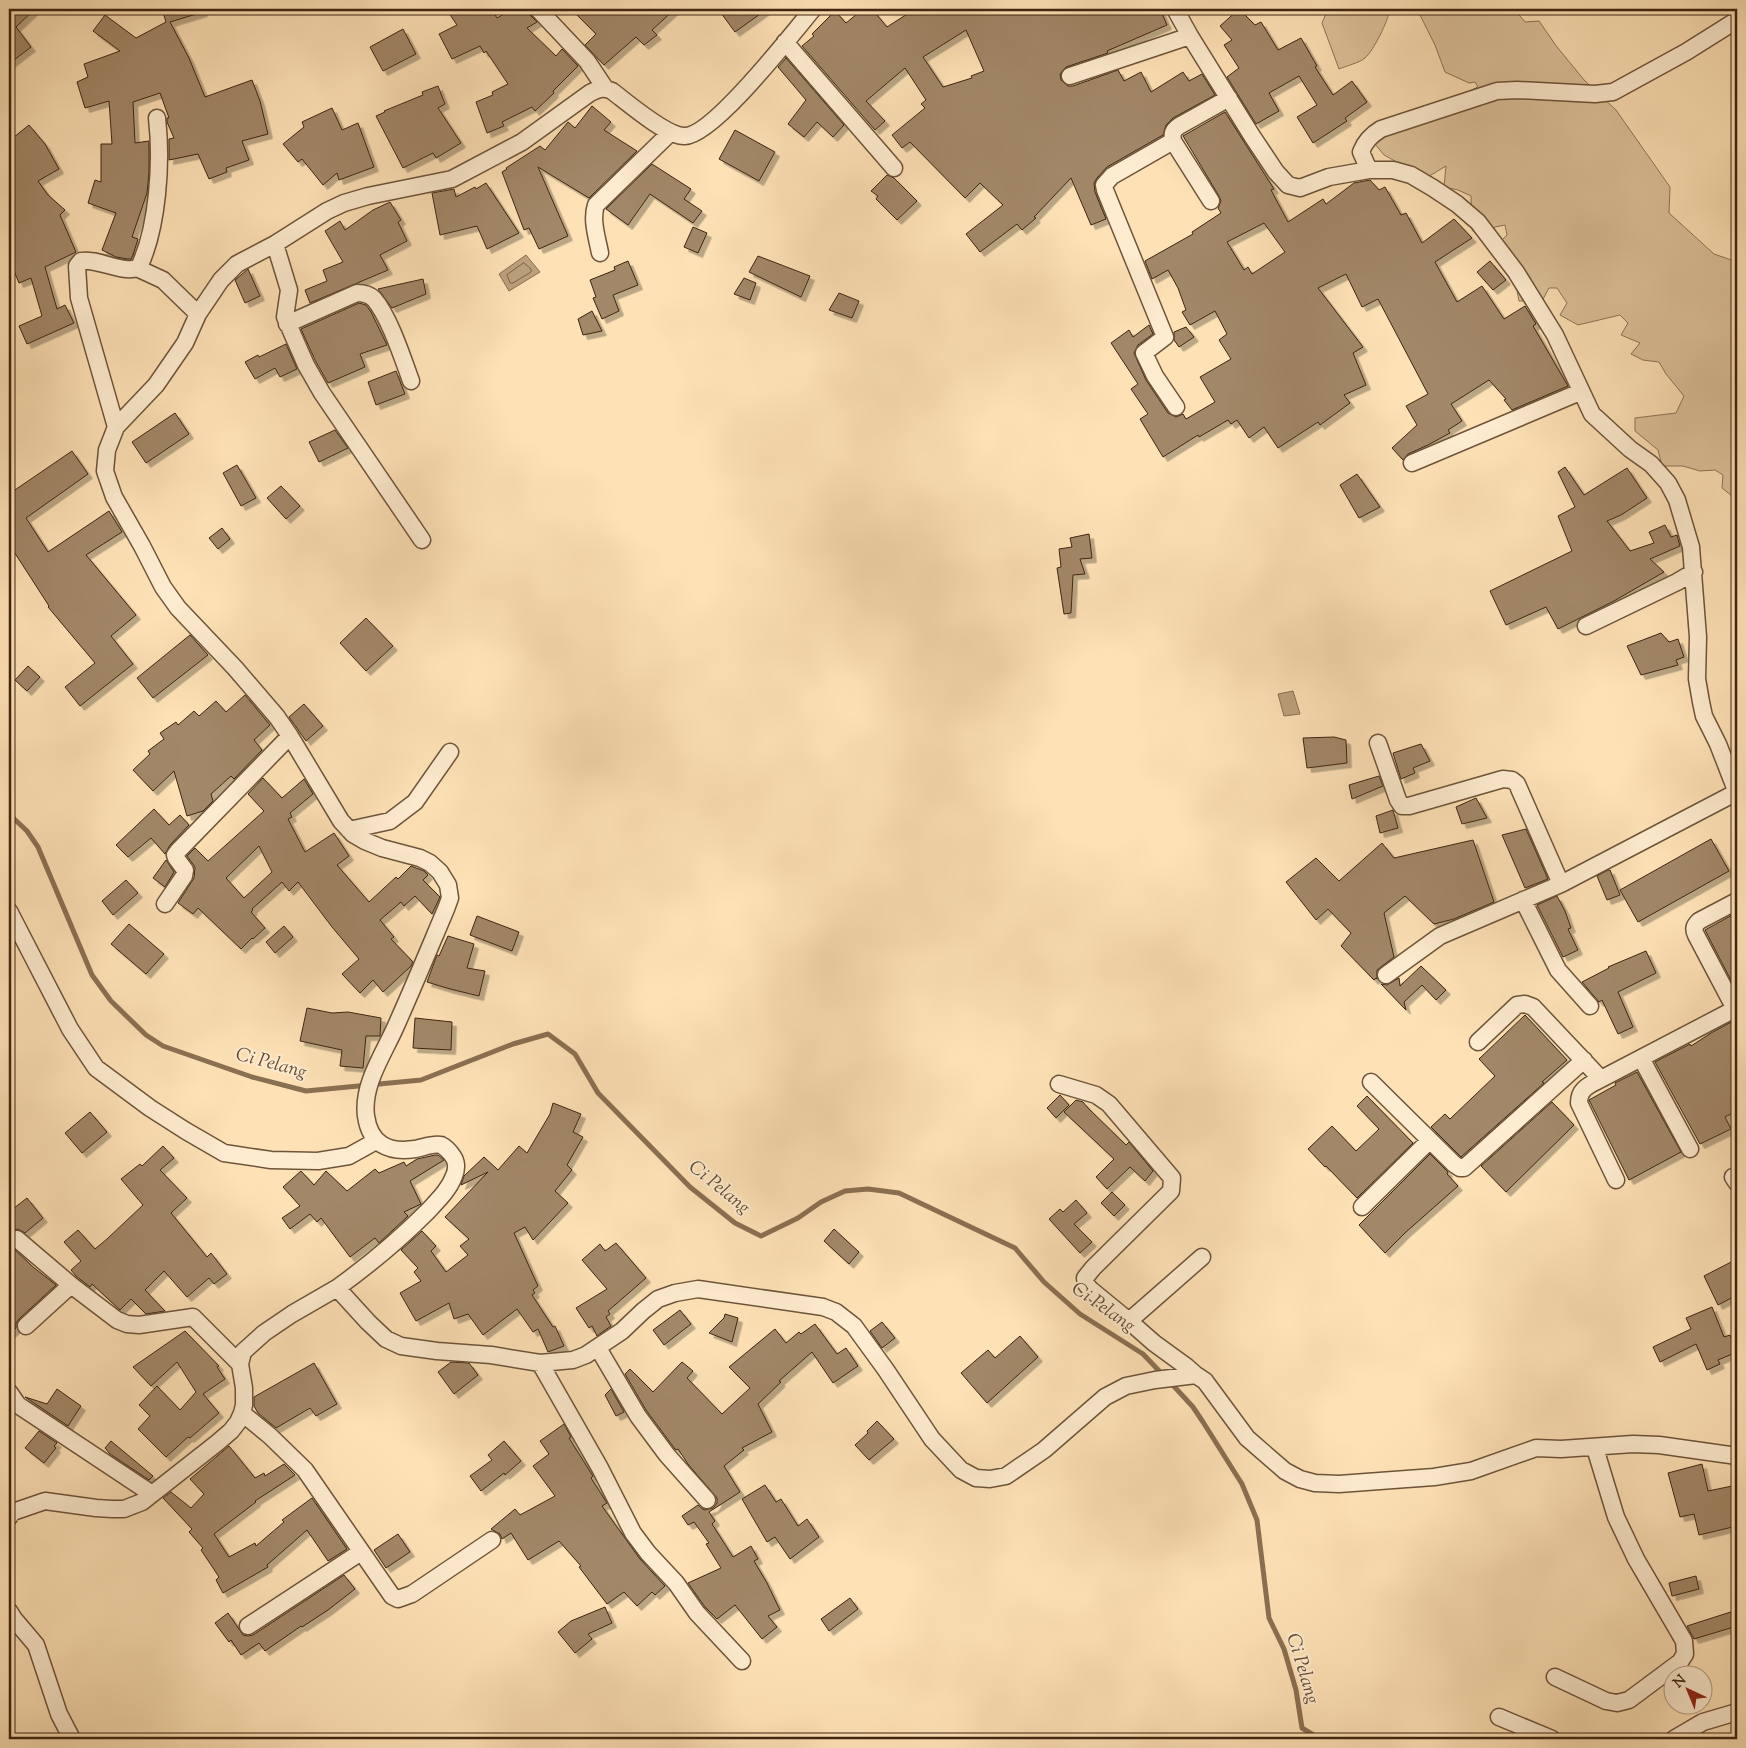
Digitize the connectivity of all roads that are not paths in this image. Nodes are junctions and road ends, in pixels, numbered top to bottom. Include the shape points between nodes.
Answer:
1 (538, 9) edge
2 (813, 9) edge
3 (1175, 9) edge
4 (1737, 20) edge
5 (1190, 36) junction
6 (785, 42) junction
7 (1070, 76) dead end
8 (604, 88) junction
9 (1229, 98) junction
10 (157, 118) dead end
11 (670, 133) junction
12 (1173, 141) junction
13 (894, 168) dead end
14 (1369, 170) junction
15 (1211, 201) dead end
16 (275, 244) junction
17 (600, 253) dead end
18 (137, 268) junction
19 (198, 314) junction
20 (287, 324) junction
21 (411, 381) dead end
22 (1580, 392) junction
23 (1176, 407) dead end
24 (116, 427) junction
25 (1412, 463) dead end
26 (422, 540) dead end
27 (1694, 572) junction
28 (1586, 626) dead end
29 (290, 736) junction
30 (1378, 743) dead end
31 (450, 752) dead end
32 (1737, 793) edge
33 (349, 830) junction
34 (1560, 884) junction
35 (1523, 900) junction
36 (1737, 901) edge
37 (164, 904) dead end
38 (9, 911) edge
39 (1386, 975) dead end
40 (1590, 1006) dead end
41 (1736, 1010) edge
42 (1478, 1042) dead end
43 (1642, 1058) junction
44 (1584, 1060) junction
45 (1601, 1079) junction
46 (1371, 1082) dead end
47 (1059, 1084) dead end
48 (1430, 1140) junction
49 (376, 1141) junction
50 (1690, 1149) dead end
51 (1616, 1180) dead end
52 (1362, 1207) dead end
53 (18, 1239) dead end
54 (1202, 1257) dead end
55 (71, 1285) junction
56 (337, 1288) junction
57 (1129, 1321) junction
58 (26, 1326) dead end
59 (598, 1348) junction
60 (540, 1363) junction
61 (240, 1364) junction
62 (1188, 1376) junction
63 (9, 1392) edge
64 (242, 1413) junction
65 (1596, 1448) junction
66 (1737, 1456) edge
67 (152, 1494) junction
68 (707, 1500) dead end
69 (10, 1512) edge
70 (492, 1540) dead end
71 (361, 1552) junction
72 (9, 1611) edge
73 (248, 1626) dead end
74 (742, 1661) dead end
75 (1555, 1677) dead end
76 (1737, 1712) edge
77 (1499, 1716) dead end
78 (72, 1739) edge
79 (1552, 1739) edge
80 (1674, 1739) edge

1 - 8 street via 587,62
2 - 6 street
3 - 5 street
4 - 14 street via 1613,92 1497,91 1381,129 1371,135 1361,152
5 - 7 street
5 - 9 street
6 - 11 street via 739,96 707,127 685,136
6 - 13 street
8 - 11 street
8 - 16 street via 590,93 522,142 452,179 344,203
9 - 12 street via 1174,129
9 - 14 street via 1276,172 1288,185 1300,188 1330,177
10 - 18 street via 160,170 150,233
11 - 17 street via 596,205 594,221
12 - 15 street
12 - 23 street via 1118,172 1104,185 1165,337 1144,353
14 - 22 street via 1392,170 1411,175 1457,204 1478,222 1516,272 1555,335
16 - 19 street via 228,271
16 - 20 street via 289,290 284,317
18 - 19 street via 163,280
18 - 24 street via 119,268 88,259 77,266 79,298
19 - 24 street via 184,343 156,385
20 - 21 street via 357,293 366,293 382,311
20 - 26 street via 322,393
22 - 25 street
22 - 27 street via 1596,420 1651,464 1668,483 1685,524
24 - 29 street via 107,450 105,471 114,497 163,587
27 - 28 street
27 - 32 street via 1697,679 1701,702
29 - 33 street
29 - 37 street via 178,851 175,855 185,870 184,876
30 - 34 street via 1402,806 1503,779 1512,780 1517,784
31 - 33 street via 415,802 390,822
32 - 34 street
33 - 49 street via 365,841 430,863 448,885 450,898 366,1096 366,1117
34 - 35 street
35 - 39 street via 1440,936
35 - 40 street via 1558,970
36 - 41 street via 1699,921 1694,930
38 - 49 street via 70,1029 96,1068 186,1131 224,1153 271,1160 349,1156
41 - 43 street
42 - 44 street via 1517,1005 1525,1004 1533,1007
43 - 45 street
43 - 50 street
44 - 45 street
44 - 48 street via 1464,1168 1454,1164
45 - 51 street via 1582,1089 1579,1103
46 - 48 street
47 - 57 street via 1096,1095 1109,1104 1172,1178 1171,1191 1085,1278 1090,1289
48 - 52 street
49 - 56 street via 397,1150 439,1145 454,1157 455,1175 449,1187 416,1222
53 - 55 street
54 - 57 street
55 - 58 street
55 - 61 street via 127,1324 195,1318
56 - 60 street via 368,1322 401,1346
56 - 61 street via 292,1314 252,1343 243,1352
57 - 62 street via 1187,1367
59 - 60 street via 573,1360
59 - 62 street via 658,1299 675,1292 698,1290 823,1307 836,1312 854,1326 932,1439 961,1470 976,1478 990,1479 1006,1476 1044,1450 1105,1397 1126,1386
59 - 68 street via 638,1416
60 - 74 street via 633,1532 697,1613
61 - 64 street via 244,1388
62 - 65 street via 1205,1381 1247,1438 1285,1471 1315,1483 1434,1477 1471,1471 1536,1448
63 - 67 street via 18,1405
64 - 67 street via 231,1431
64 - 71 street via 304,1470
65 - 66 street via 1659,1445
65 - 75 street via 1616,1517 1636,1559 1684,1641 1685,1654 1680,1662 1629,1700 1617,1703
67 - 69 street via 124,1509 45,1501
70 - 71 street via 412,1594 398,1599 387,1591
71 - 73 street
72 - 78 street via 36,1645 59,1714
76 - 80 street via 1703,1722
77 - 79 street

